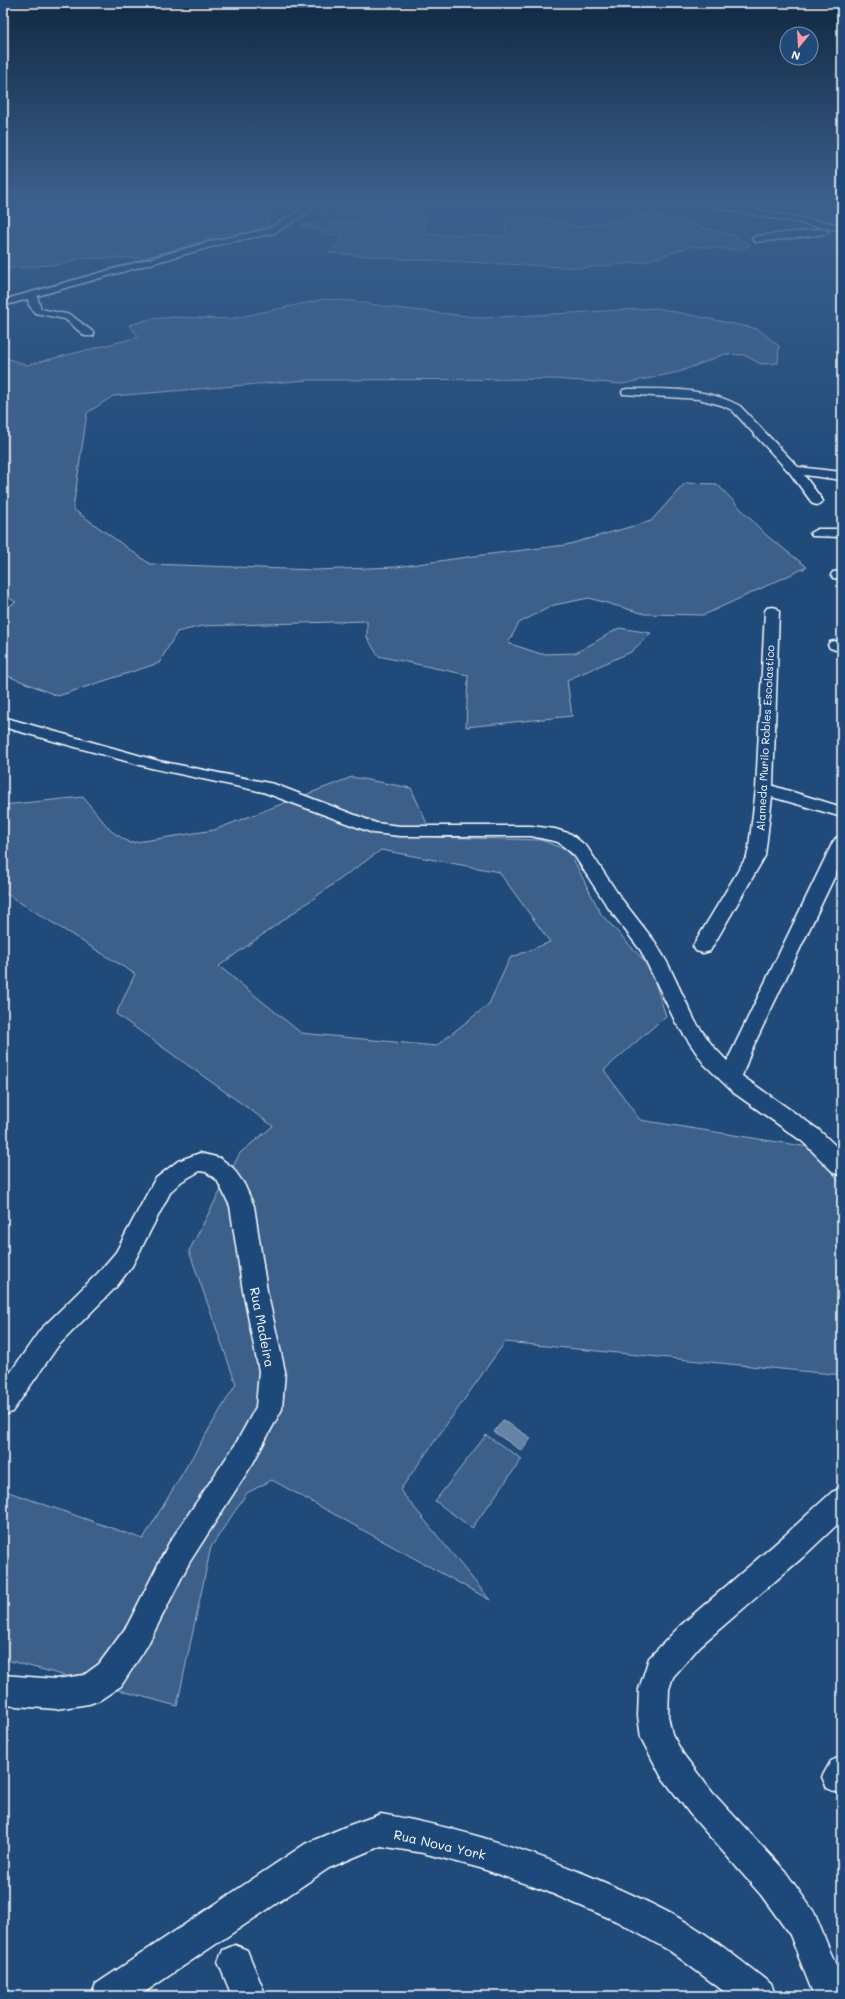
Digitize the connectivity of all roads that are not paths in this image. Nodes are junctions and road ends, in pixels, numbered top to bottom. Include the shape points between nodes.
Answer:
1 (32, 296) joint
2 (3, 303) edge
3 (88, 334) dead end
4 (628, 392) dead end
5 (794, 470) junction
6 (842, 476) edge
7 (817, 502) dead end
8 (817, 533) dead end
9 (842, 533) edge
10 (772, 611) dead end
11 (3, 722) edge
12 (764, 789) junction
13 (842, 812) edge
14 (842, 842) edge
15 (703, 946) dead end
16 (731, 1078) junction
17 (842, 1167) edge
18 (3, 1404) edge
19 (842, 1501) edge
20 (3, 1690) edge
21 (235, 1962) dead end
22 (108, 1996) edge
23 (249, 1996) edge
24 (759, 1996) edge
25 (832, 1996) edge

1 - 2 street
1 - 3 street via 38,311 68,317
4 - 5 street via 686,395 730,404
5 - 6 street
5 - 7 street
8 - 9 street
10 - 12 street, Alameda Murilo Robles Escolastico
11 - 16 street via 157,765 268,788 373,828 400,831 531,831 568,840 579,850 612,902 652,953 690,1030 705,1053
12 - 13 street
12 - 15 street, Alameda Murilo Robles Escolastico via 756,856
14 - 16 street via 741,1051
16 - 17 street via 814,1139
18 - 20 street, Rua Madeira via 49,1338 92,1297 124,1259 163,1185 186,1167 200,1162 212,1164 225,1174 242,1206 256,1296 272,1371 269,1409 244,1454 179,1553 137,1636 110,1675 89,1689 56,1694
19 - 25 street via 690,1636 660,1669 654,1689 653,1716 657,1738 672,1765 701,1803 772,1883 802,1924
21 - 23 street
22 - 24 street, Rua Nova York via 317,1856 381,1830 423,1837 480,1852 547,1875 628,1909 682,1939

